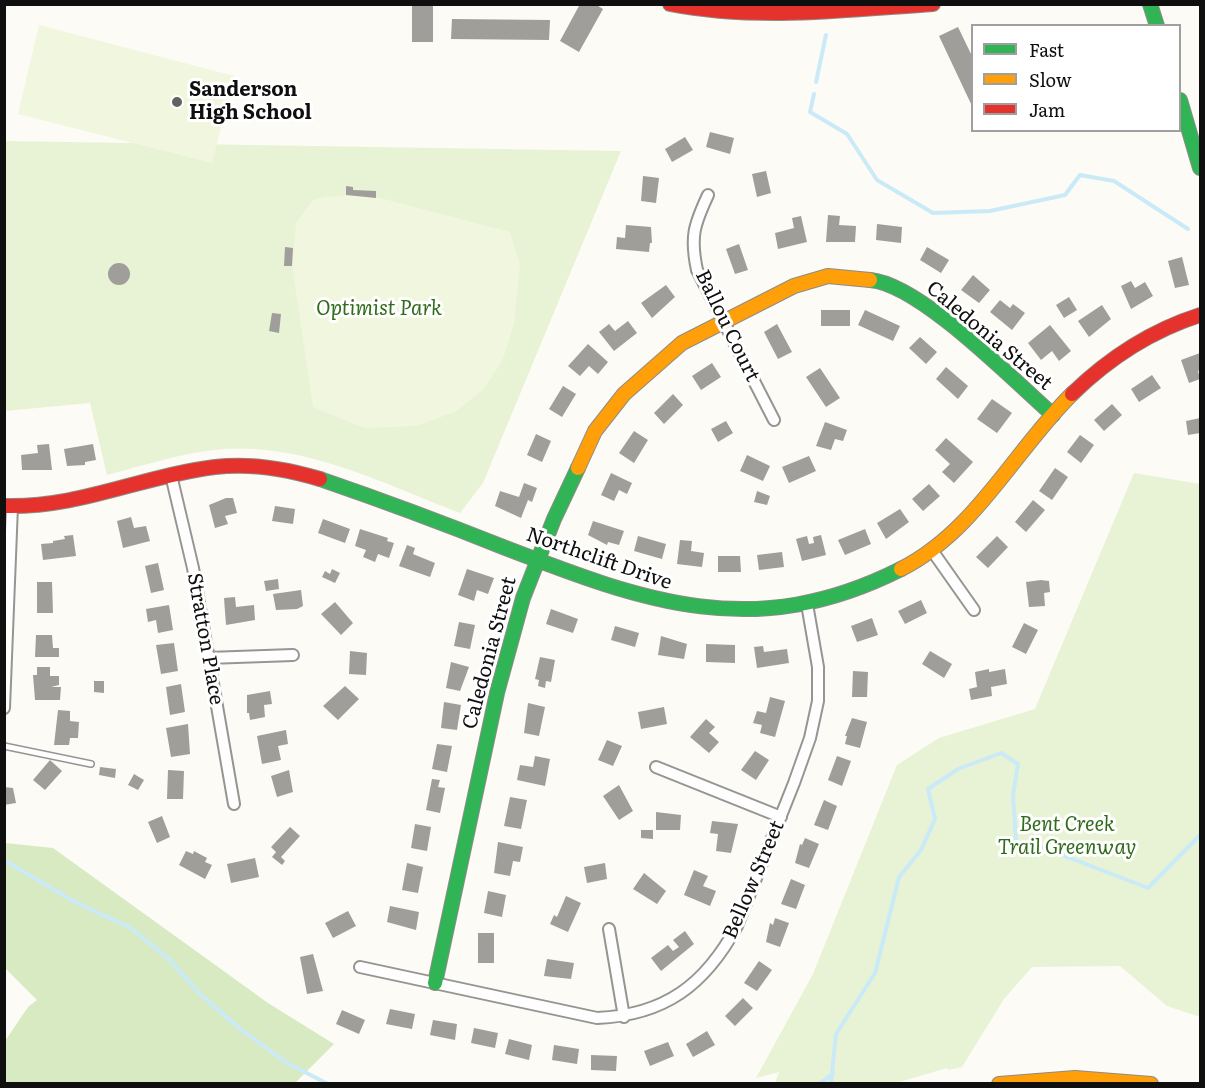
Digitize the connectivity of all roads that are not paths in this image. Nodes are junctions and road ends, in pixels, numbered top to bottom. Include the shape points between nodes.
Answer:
1 (670, 4) edge
2 (933, 4) edge
3 (1150, 4) edge
4 (1156, 24) edge
5 (1181, 106) edge
6 (1200, 168) edge
7 (708, 195) dead end
8 (1200, 315) edge
9 (722, 320) junction
10 (1053, 415) junction
11 (774, 420) dead end
12 (171, 475) junction
13 (8, 506) edge
14 (931, 549) junction
15 (538, 560) junction
16 (807, 604) junction
17 (974, 610) dead end
18 (293, 655) dead end
19 (208, 658) junction
20 (4, 708) edge
21 (4, 746) edge
22 (91, 764) dead end
23 (656, 767) dead end
24 (234, 804) dead end
25 (781, 817) junction
26 (609, 929) dead end
27 (360, 967) dead end
28 (435, 983) junction
29 (624, 1017) junction
30 (999, 1083) edge
31 (1151, 1083) edge

1 - 2 street via 705,10 800,12
3 - 4 street
5 - 6 street
7 - 9 street, Ballou Court via 694,227 692,246 697,270
8 - 10 street, Northclift Drive via 1161,331 1097,370
9 - 10 street, Caledonia Street via 794,286 828,276 876,280 899,288 941,317
9 - 11 street, Ballou Court
9 - 15 street, Caledonia Street via 681,343 646,372 595,431
10 - 14 street, Northclift Drive via 995,489
12 - 13 street, Northclift Drive via 87,500
12 - 15 street, Northclift Drive via 216,466 290,471
12 - 19 street, Stratton Place via 193,568
13 - 20 street
14 - 16 street, Northclift Drive via 869,585
14 - 17 street
15 - 16 street, Northclift Drive via 633,596 682,606 743,611
15 - 28 street, Caledonia Street via 506,652
16 - 25 street, Bellow Street via 818,667 818,701 810,738
18 - 19 street
19 - 24 street, Stratton Place
21 - 22 lane
23 - 25 street
25 - 29 street, Bellow Street via 723,951 686,990 660,1006
26 - 29 street
27 - 28 street, Bellow Street
28 - 29 street, Bellow Street via 597,1018
30 - 31 street via 1100,1076

